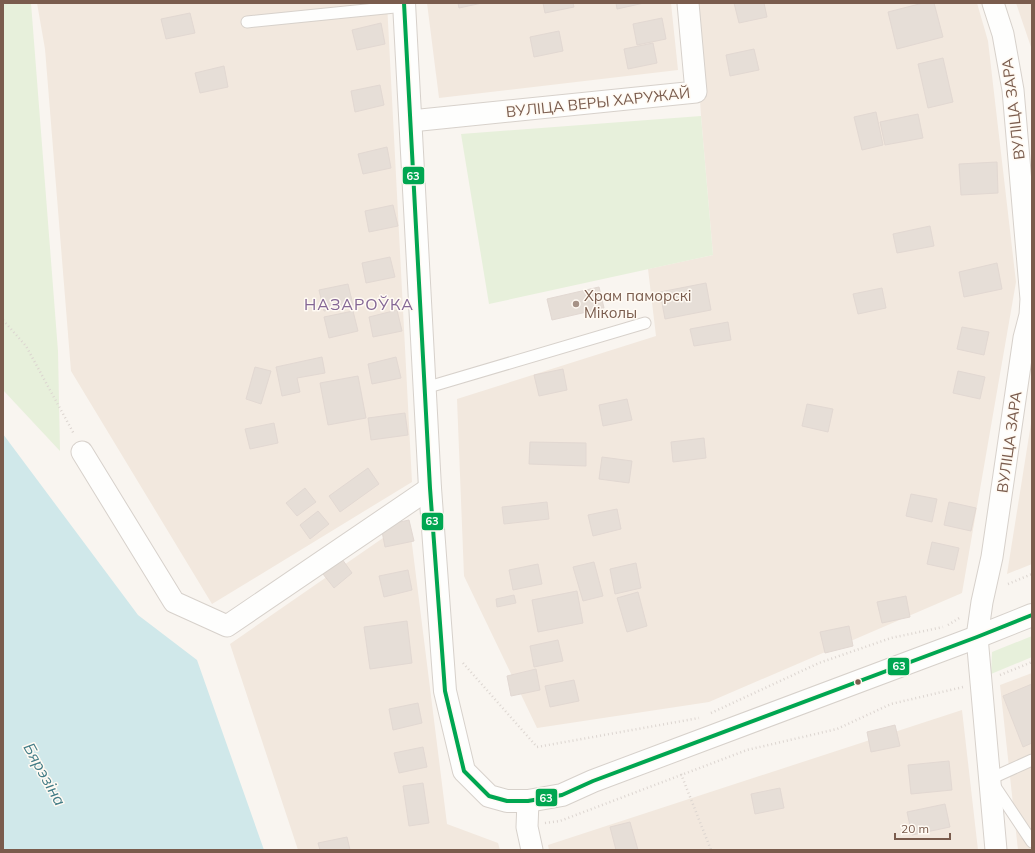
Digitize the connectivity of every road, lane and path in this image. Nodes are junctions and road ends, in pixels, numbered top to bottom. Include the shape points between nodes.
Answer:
1 (688, 3) edge
2 (994, 3) edge
3 (404, 4) edge
4 (247, 22) dead end
5 (411, 121) junction
6 (1031, 315) edge
7 (3, 320) edge
8 (646, 324) dead end
9 (425, 388) junction
10 (82, 452) joint
11 (430, 488) junction
12 (1032, 574) edge
13 (1008, 584) dead end
14 (966, 613) dead end
15 (1032, 615) edge
16 (977, 637) junction
17 (462, 662) dead end
18 (1032, 662) edge
19 (981, 683) junction
20 (709, 714) dead end
21 (702, 718) dead end
22 (1032, 760) edge
23 (681, 774) junction
24 (990, 779) junction
25 (528, 801) junction
26 (527, 827) junction
27 (1032, 842) edge
28 (532, 850) edge
29 (711, 850) edge
30 (996, 850) edge

1 - 5 street, ВУЛІЦА ВЕРЫ ХАРУЖАЙ via 696,92
2 - 6 street, ВУЛІЦА ЗАРА via 1014,90
3 - 4 lane
3 - 5 street
5 - 9 street
6 - 16 street, ВУЛІЦА ЗАРА via 1024,338 992,557
7 - 10 path via 26,346 70,425
8 - 9 lane
9 - 11 street
10 - 11 street via 174,602 227,626
11 - 25 street via 446,691 464,771 489,796
12 - 13 path
14 - 20 path via 946,626 891,638 819,663
15 - 16 street
16 - 19 street, ВУЛІЦА ЗАРА
16 - 25 street via 562,795
17 - 21 path via 537,747
18 - 19 path
19 - 23 path via 891,704 837,729 747,750
19 - 24 street, ВУЛІЦА ЗАРА
22 - 24 lane
23 - 26 path via 560,821
23 - 29 path
24 - 27 lane
24 - 30 street, ВУЛІЦА ЗАРА
25 - 26 street
26 - 28 street

